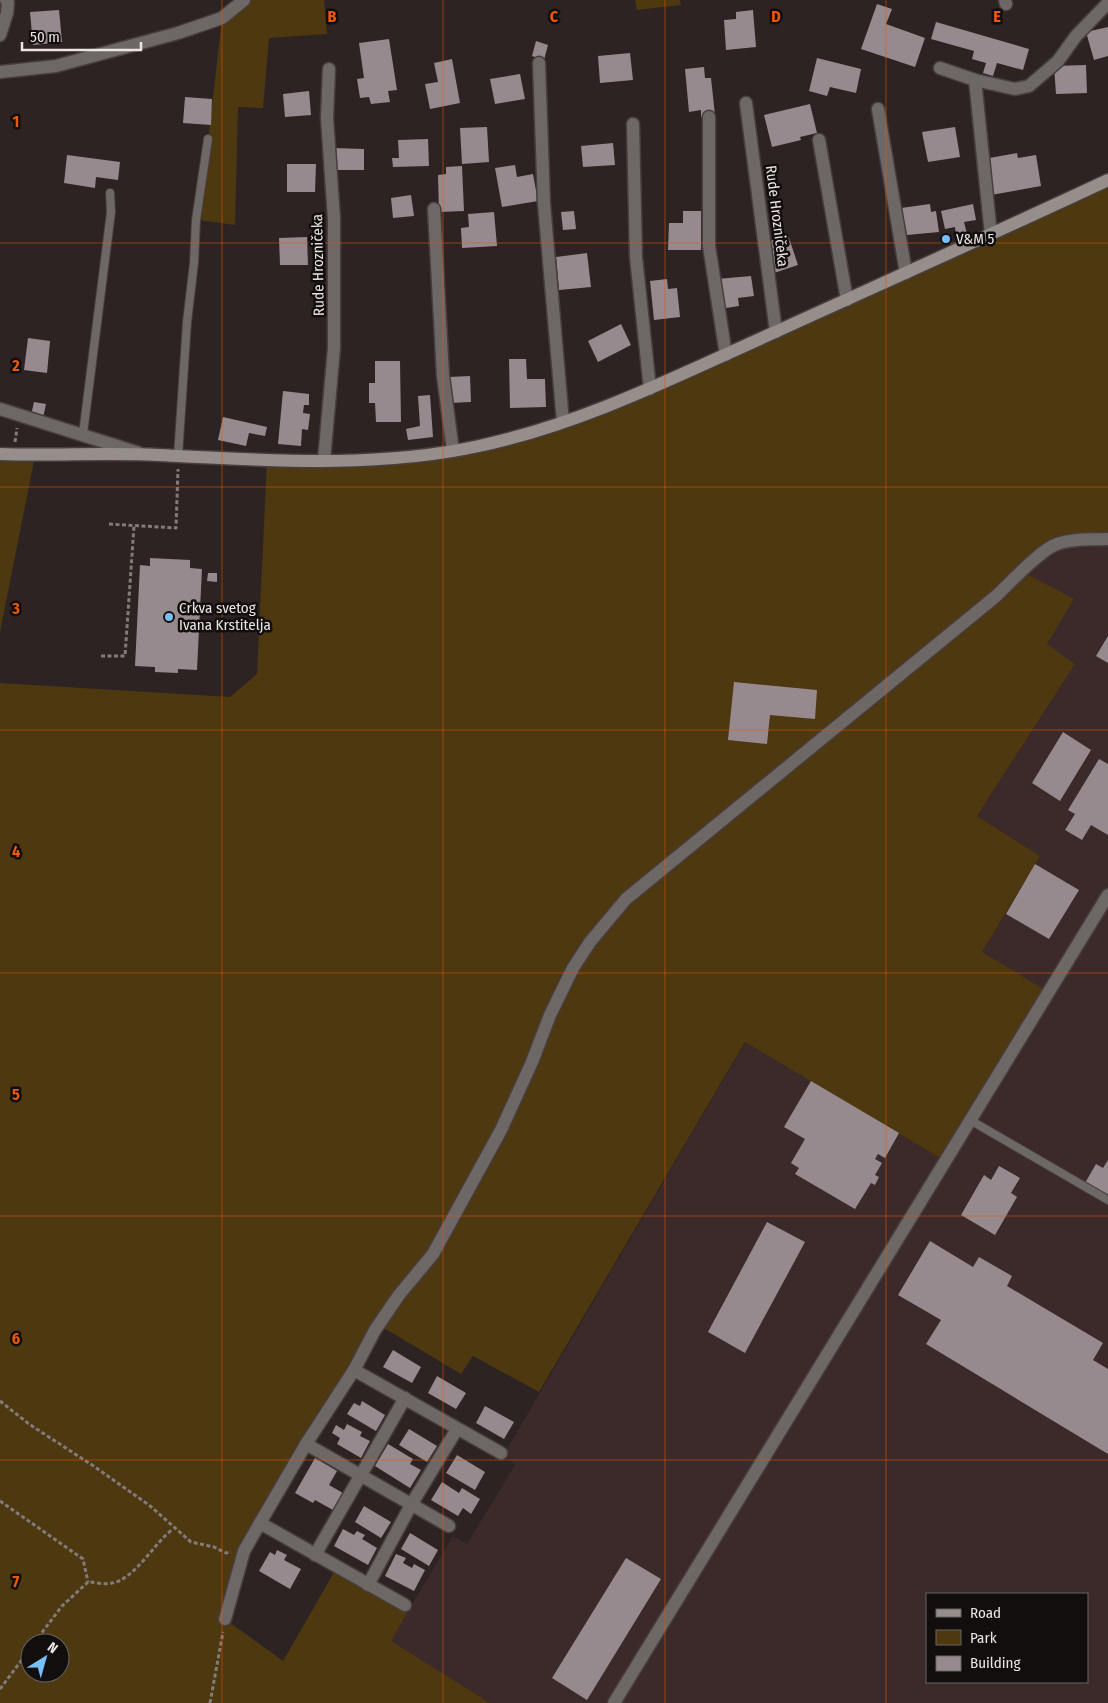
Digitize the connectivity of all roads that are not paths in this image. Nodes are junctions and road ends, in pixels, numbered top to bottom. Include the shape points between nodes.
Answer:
1 (6, 0) edge
2 (244, 0) edge
3 (1108, 3) edge
4 (0, 35) edge
5 (539, 63) dead end
6 (940, 68) dead end
7 (329, 69) dead end
8 (0, 72) edge
9 (975, 80) junction
10 (746, 103) dead end
11 (878, 109) dead end
12 (709, 117) dead end
13 (633, 124) dead end
14 (208, 139) dead end
15 (819, 140) dead end
16 (1108, 180) edge
17 (110, 193) dead end
18 (434, 209) dead end
19 (990, 235) junction
20 (906, 273) junction
21 (847, 300) junction
22 (776, 332) junction
23 (726, 355) junction
24 (650, 389) junction
25 (0, 409) edge
26 (563, 422) junction
27 (83, 434) junction
28 (453, 451) junction
29 (0, 454) edge
30 (146, 455) junction
31 (178, 456) junction
32 (324, 460) junction
33 (1108, 539) edge
34 (1108, 895) edge
35 (1104, 910) edge
36 (970, 1120) junction
37 (1108, 1200) edge
38 (354, 1370) junction
39 (405, 1398) junction
40 (457, 1429) junction
41 (306, 1444) junction
42 (501, 1453) dead end
43 (360, 1475) junction
44 (411, 1505) junction
45 (260, 1523) junction
46 (450, 1526) dead end
47 (315, 1555) junction
48 (368, 1585) junction
49 (405, 1606) dead end
50 (225, 1619) road end
51 (614, 1703) edge

1 - 4 street via 7,13
2 - 8 street via 222,18 178,33 56,66
3 - 9 street via 1076,36 1058,61 1029,86 1015,89
5 - 26 street via 544,204
6 - 9 street
7 - 32 street, Rude Hrozničeka via 327,118 334,219 335,328
9 - 19 street
10 - 22 street, Rude Hrozničeka
11 - 20 street
12 - 23 street via 708,246
13 - 24 street via 636,257
14 - 31 lane via 196,220
15 - 21 street
16 - 19 street
17 - 27 lane via 111,212
18 - 28 street via 443,376
19 - 20 street
20 - 21 street
21 - 22 street
22 - 23 street
23 - 24 street
24 - 26 street
25 - 27 street
26 - 28 street
27 - 30 street
28 - 32 street via 370,460
29 - 30 street
30 - 31 street
31 - 32 street
33 - 38 street via 1058,544 1044,552 994,597 626,899 573,968 502,1130 433,1254 375,1330
34 - 35 street
35 - 36 street
36 - 37 lane
36 - 51 street
38 - 39 street
38 - 41 street
39 - 40 street
39 - 43 street
40 - 42 street
40 - 44 street
41 - 43 street
41 - 45 street
43 - 44 street
43 - 47 street
44 - 46 street
44 - 48 street
45 - 47 street
45 - 50 street via 244,1551
47 - 48 street
48 - 49 street

